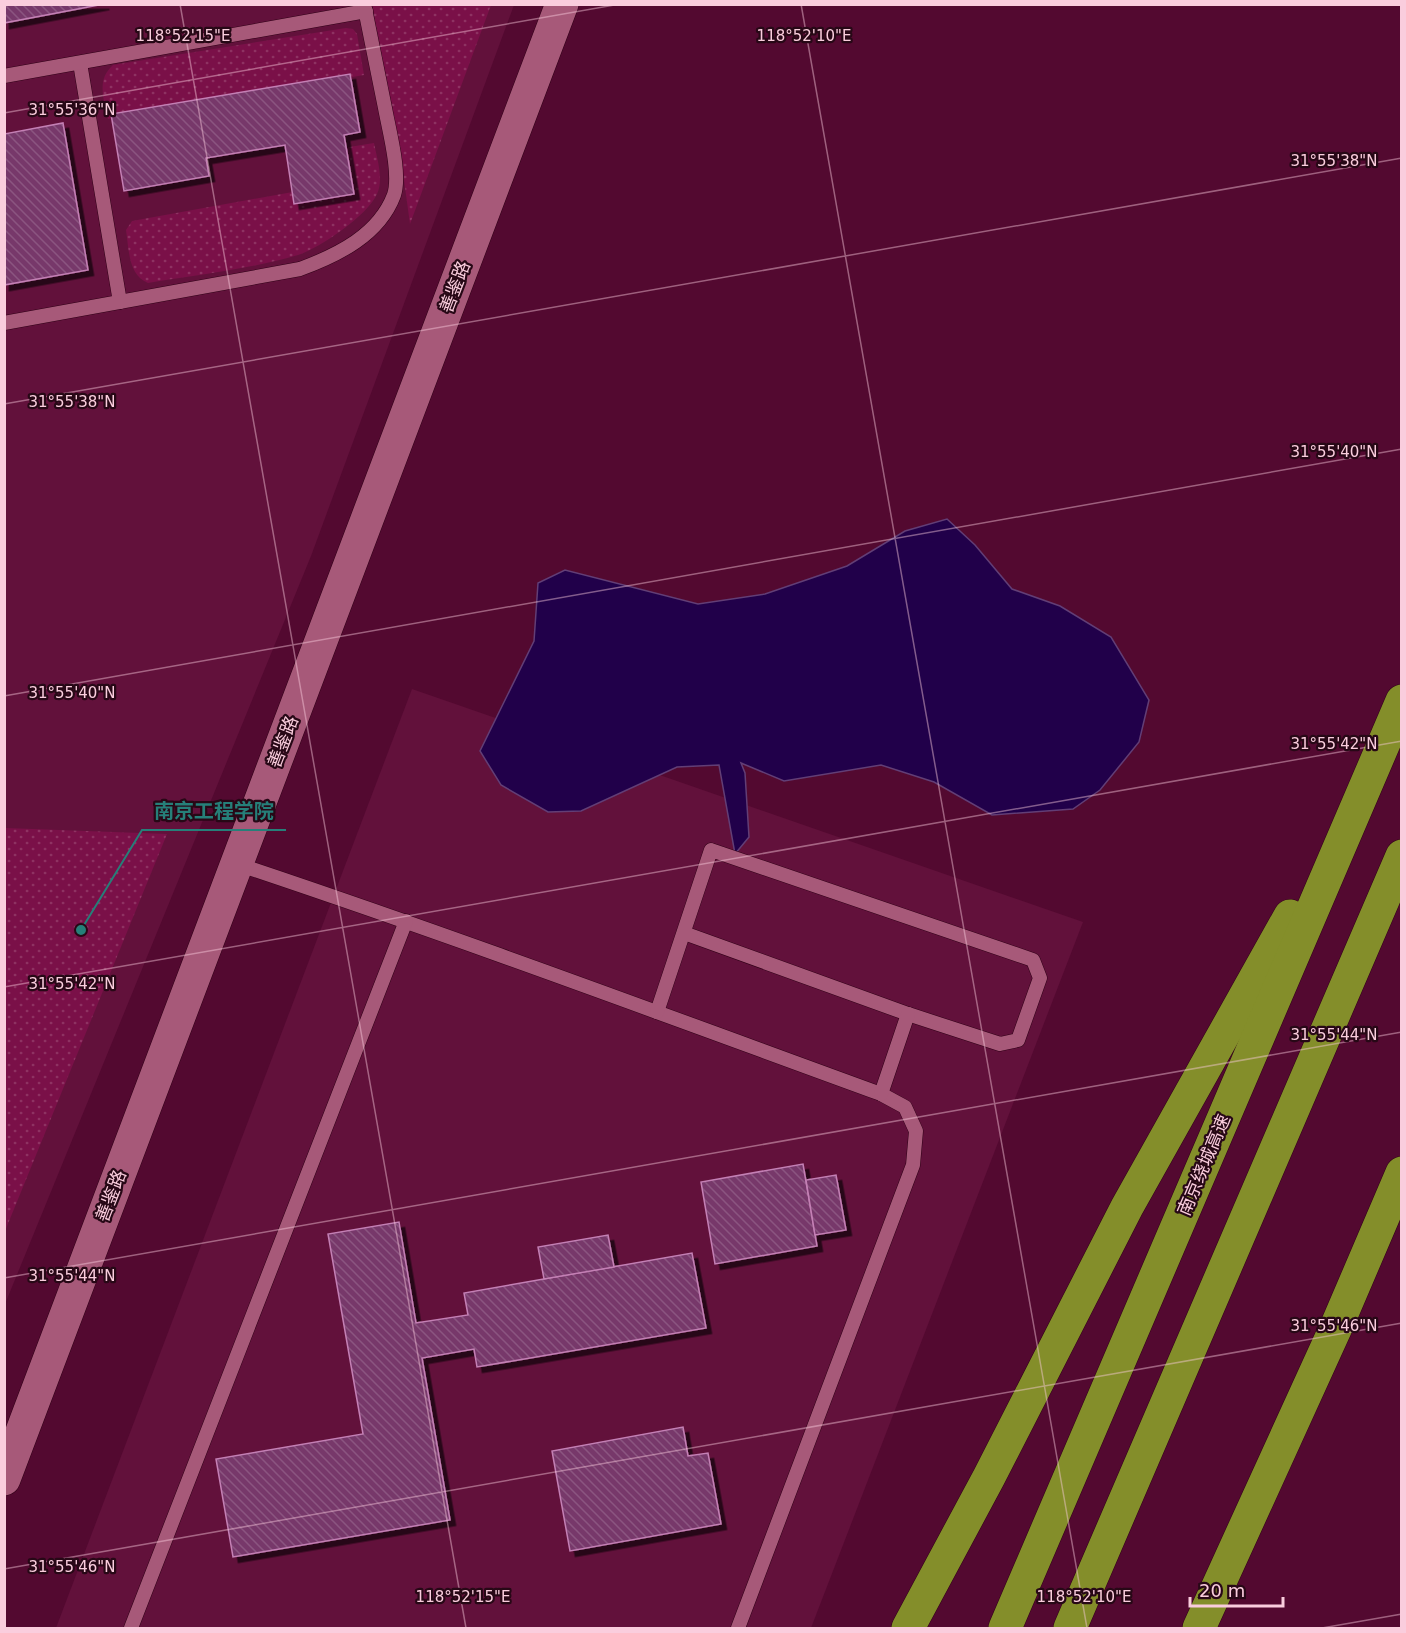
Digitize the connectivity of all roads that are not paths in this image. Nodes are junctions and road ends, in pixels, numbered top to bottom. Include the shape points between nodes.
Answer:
1 (562, 4) edge
2 (365, 8) edge
3 (81, 63) junction
4 (4, 76) edge
5 (120, 302) junction
6 (4, 323) edge
7 (1401, 701) edge
8 (1373, 768) junction
9 (1401, 856) edge
10 (237, 864) junction
11 (406, 921) junction
12 (684, 933) junction
13 (657, 1012) junction
14 (908, 1014) junction
15 (881, 1094) junction
16 (1401, 1173) edge
17 (4, 1479) edge
18 (131, 1629) edge
19 (738, 1629) edge
20 (908, 1629) edge
21 (1005, 1629) edge
22 (1070, 1629) edge
23 (1199, 1629) edge

1 - 10 street, 善鉴路
2 - 3 lane
2 - 5 lane via 395,164 395,192 386,210 362,238 330,258 300,269
3 - 4 lane
3 - 5 lane
5 - 6 lane
7 - 8 highway, 南京绕城高速
8 - 20 highway via 1126,1207
8 - 21 highway, 南京绕城高速
9 - 22 highway
10 - 11 lane
10 - 17 street, 善鉴路
11 - 13 lane
11 - 18 lane
12 - 13 lane
12 - 14 lane
12 - 14 lane via 711,850 1033,960 1040,978 1018,1040 1000,1044
13 - 15 lane
14 - 15 lane
15 - 19 lane via 905,1107 916,1131 913,1165
16 - 23 highway via 1337,1325

